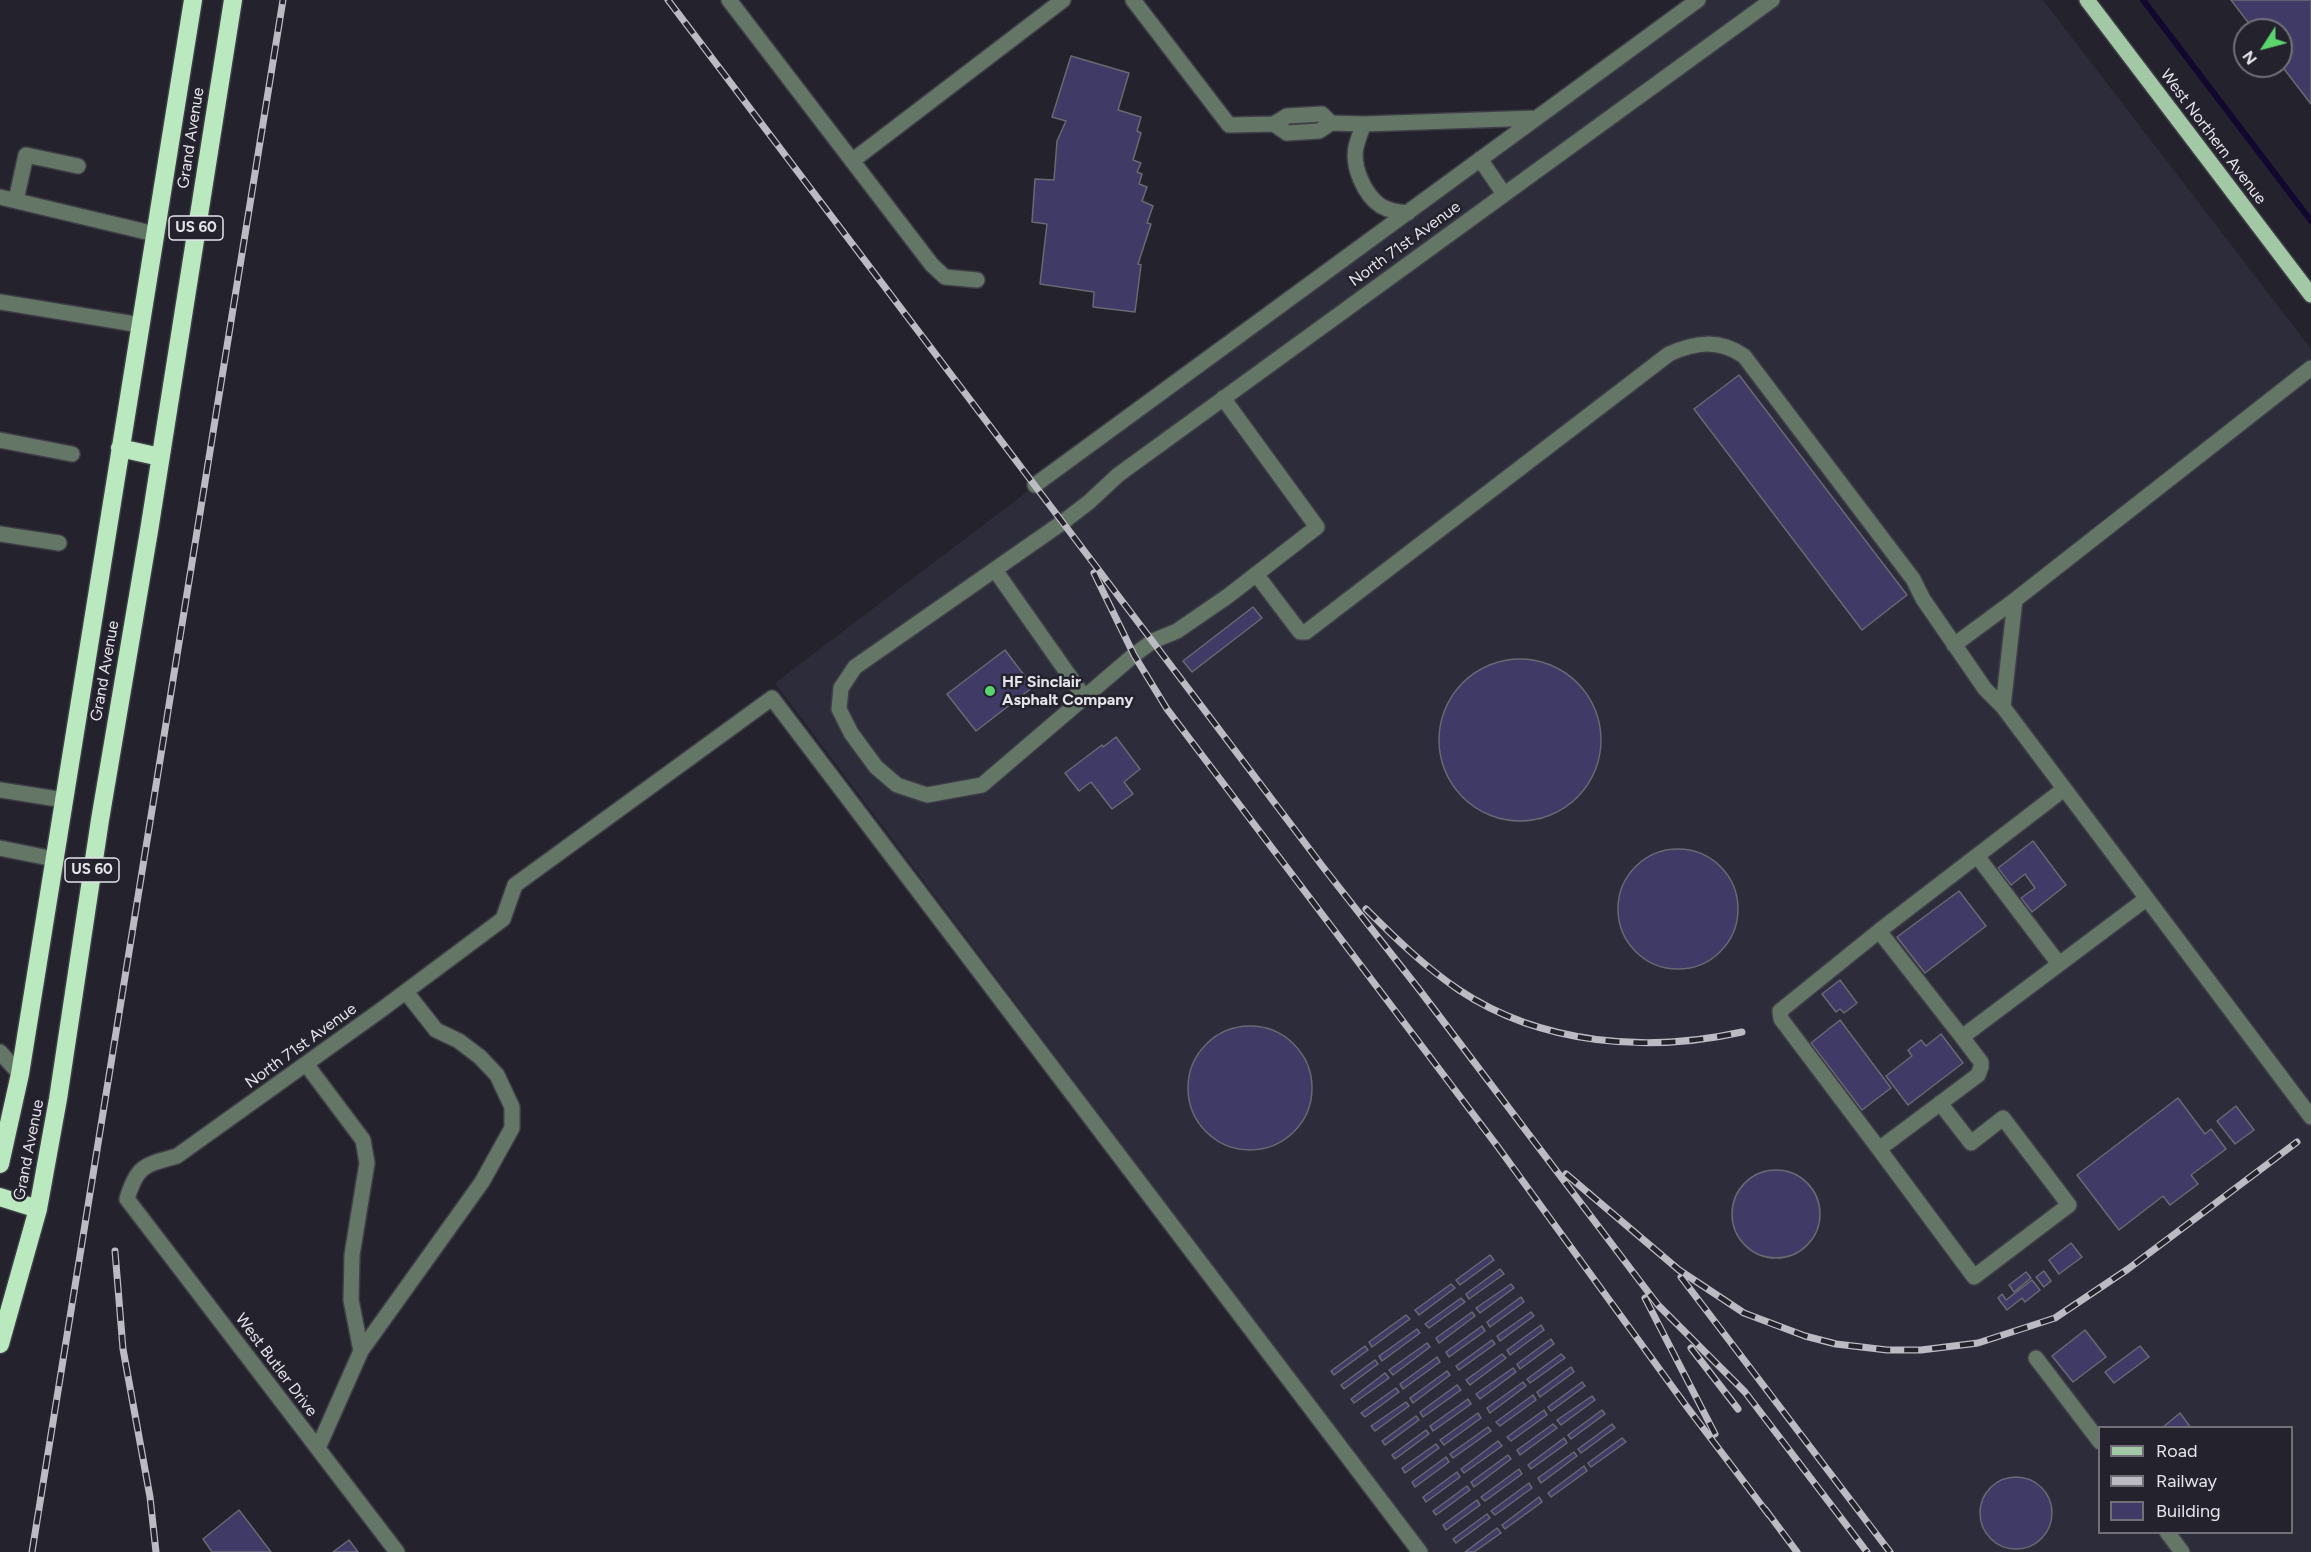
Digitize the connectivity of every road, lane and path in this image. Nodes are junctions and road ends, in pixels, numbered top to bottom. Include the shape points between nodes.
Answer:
1 (193, 0) edge
2 (233, 0) edge
3 (729, 0) edge
4 (1063, 0) edge
5 (1133, 0) edge
6 (1698, 0) edge
7 (1772, 0) edge
8 (2087, 0) edge
9 (1536, 118) junction
10 (1364, 124) junction
11 (1480, 159) junction
12 (852, 160) junction
13 (78, 166) dead end
14 (1504, 194) junction
15 (0, 196) edge
16 (16, 200) junction
17 (1408, 213) junction
18 (155, 234) junction
19 (977, 280) dead end
20 (2311, 295) edge
21 (0, 302) edge
22 (141, 325) junction
23 (2311, 368) edge
24 (1223, 399) junction
25 (0, 440) edge
26 (120, 448) junction
27 (72, 454) dead end
28 (160, 456) junction
29 (1035, 485) dead end
30 (0, 534) edge
31 (59, 543) dead end
32 (995, 570) junction
33 (1256, 574) junction
34 (2015, 600) junction
35 (1954, 645) junction
36 (1085, 698) junction
37 (2003, 707) junction
38 (2064, 789) junction
39 (0, 790) edge
40 (64, 800) junction
41 (0, 848) edge
42 (1977, 856) junction
43 (54, 859) junction
44 (2146, 899) junction
45 (1879, 931) junction
46 (2060, 964) junction
47 (406, 992) junction
48 (1962, 1037) junction
49 (0, 1052) edge
50 (306, 1064) junction
51 (20, 1074) junction
52 (2306, 1101) edge
53 (1940, 1103) junction
54 (2311, 1117) edge
55 (1879, 1149) junction
56 (0, 1164) edge
57 (0, 1197) edge
58 (127, 1200) joint
59 (38, 1209) junction
60 (0, 1344) edge
61 (360, 1351) junction
62 (2036, 1358) dead end
63 (2098, 1439) edge
64 (318, 1448) junction
65 (2168, 1534) edge
66 (397, 1552) edge
67 (1420, 1552) edge
68 (2182, 1552) edge

1 - 18 highway, Grand Avenue / US 60
2 - 28 highway, Grand Avenue / US 60
3 - 12 street
4 - 12 street
5 - 10 street via 1229,125 1274,124 1287,116 1322,114 1331,123
6 - 9 street, North 71st Avenue
7 - 14 street, North 71st Avenue
8 - 20 main road, West Northern Avenue
9 - 10 street
9 - 11 street, North 71st Avenue
10 - 17 street via 1356,148 1359,175 1366,190 1380,205
11 - 14 street
11 - 17 street, North 71st Avenue
12 - 19 street via 932,265 945,277
13 - 16 street via 26,155
14 - 24 street, North 71st Avenue
15 - 16 street
16 - 18 street
17 - 29 street, North 71st Avenue
18 - 22 highway, Grand Avenue / US 60
21 - 22 street
22 - 26 highway, Grand Avenue / US 60
23 - 34 street
24 - 32 street, North 71st Avenue
24 - 33 street, North 71st Avenue via 1317,527
25 - 27 street
26 - 28 highway
26 - 40 highway, Grand Avenue / US 60
28 - 59 highway, Grand Avenue / US 60
30 - 31 street
32 - 36 street
32 - 36 street, North 71st Avenue via 855,667 841,688 839,709 851,733 876,767 897,785 927,795 967,790 982,785
33 - 35 street via 1293,624 1300,632 1306,632 1669,354 1707,343 1744,356 1913,579
33 - 36 street, North 71st Avenue via 1177,631 1153,641
34 - 35 street
34 - 37 street
35 - 37 street
37 - 38 street
38 - 42 street
38 - 44 street
39 - 40 street
40 - 43 highway, Grand Avenue / US 60
41 - 43 street
42 - 45 street
42 - 46 street
43 - 51 highway, Grand Avenue / US 60
44 - 46 street
44 - 52 street
45 - 48 street
45 - 55 street via 1780,1011 1781,1019
46 - 48 street
47 - 50 street, North 71st Avenue
47 - 61 street via 436,1030 466,1046 497,1075 512,1107 512,1128 482,1182
47 - 67 street, North 71st Avenue via 503,920 515,885 772,698
48 - 53 street via 1982,1067 1978,1075
49 - 51 street
50 - 58 street, North 71st Avenue via 177,1156 146,1164 132,1182
50 - 61 street via 363,1140 367,1163 352,1255 351,1300
51 - 56 highway, Grand Avenue / US 60
52 - 54 street
53 - 55 street
53 - 55 street via 1971,1143 2003,1118 2069,1205 1974,1277
57 - 59 highway
58 - 64 street, West Butler Drive
59 - 60 highway, Grand Avenue / US 60
61 - 64 street
62 - 63 street
64 - 66 street, West Butler Drive
65 - 68 street

